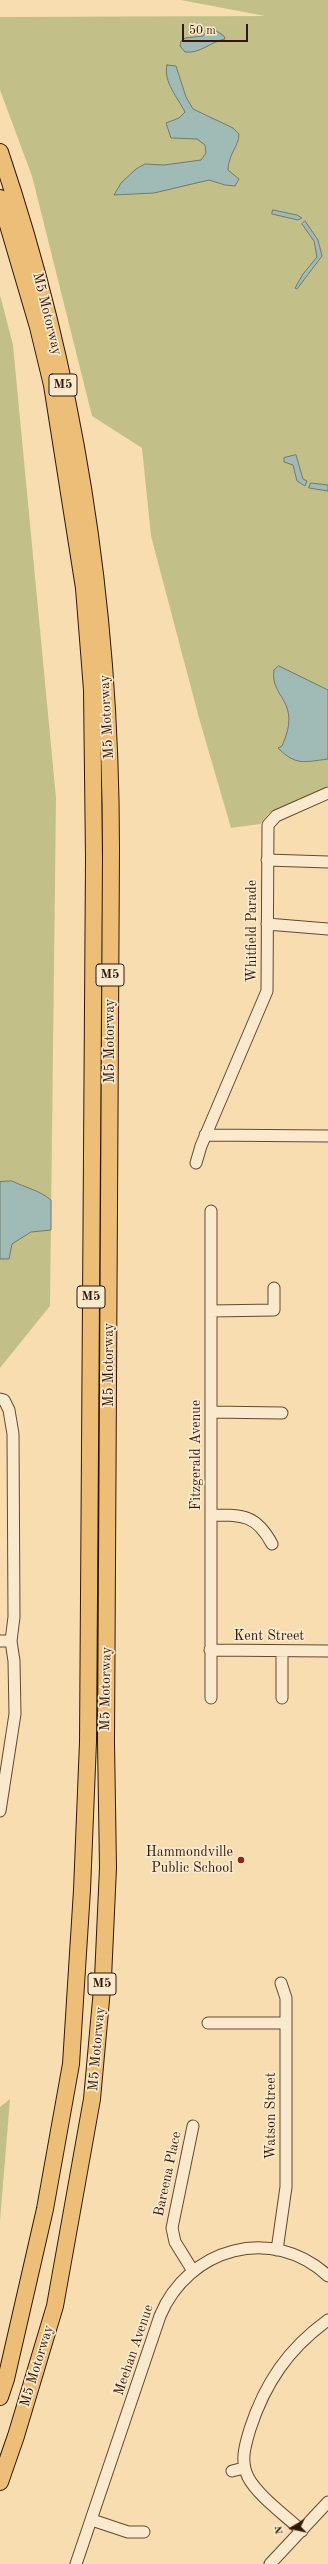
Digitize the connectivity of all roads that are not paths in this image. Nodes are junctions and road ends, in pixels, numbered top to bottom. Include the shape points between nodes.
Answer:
1 (0, 152) edge
2 (0, 198) edge
3 (328, 793) edge
4 (267, 860) junction
5 (328, 862) edge
6 (267, 924) junction
7 (328, 928) edge
8 (205, 1135) junction
9 (328, 1136) edge
10 (196, 1163) dead end
11 (211, 1211) dead end
12 (274, 1288) dead end
13 (211, 1311) junction
14 (0, 1399) edge
15 (211, 1412) junction
16 (282, 1413) dead end
17 (211, 1515) junction
18 (272, 1544) dead end
19 (5, 1641) edge
20 (210, 1650) junction
21 (282, 1651) junction
22 (328, 1651) edge
23 (211, 1698) dead end
24 (282, 1698) dead end
25 (6, 1736) edge
26 (0, 1811) edge
27 (281, 1983) dead end
28 (208, 2023) dead end
29 (286, 2023) junction
30 (193, 2126) dead end
31 (277, 2250) junction
32 (193, 2271) junction
33 (328, 2276) edge
34 (328, 2320) edge
35 (0, 2397) edge
36 (244, 2468) junction
37 (232, 2471) dead end
38 (0, 2482) edge
39 (328, 2502) edge
40 (92, 2520) junction
41 (302, 2530) junction
42 (144, 2532) dead end
43 (76, 2564) edge
44 (270, 2564) edge

1 - 38 highway, M5 Motorway / M5 via 52,331 82,484 101,622 108,708 111,802 106,1742 108,1868 103,1978 92,2099 56,2298
2 - 35 highway, M5 Motorway / M5 via 38,327 52,386 82,580 92,690 94,859 88,1734 82,1890 71,2064 45,2209
3 - 4 street, Whitfield Parade via 270,821 267,830
4 - 5 street
4 - 6 street, Whitfield Parade
6 - 7 street
6 - 8 street, Whitfield Parade via 267,991
8 - 9 street
8 - 10 street, Whitfield Parade
11 - 13 street, Fitzgerald Avenue
12 - 13 street via 274,1310
13 - 15 street, Fitzgerald Avenue
14 - 19 street via 4,1400 9,1410 13,1434 14,1617
15 - 16 street
15 - 17 street, Fitzgerald Avenue
17 - 18 street via 238,1515 252,1520 264,1529
17 - 20 street, Fitzgerald Avenue
19 - 25 street via 14,1661 15,1714
20 - 21 street, Kent Street
20 - 23 street, Fitzgerald Avenue
21 - 22 street, Kent Street
21 - 24 street
25 - 26 street
27 - 29 street, Watson Street via 286,1998
28 - 29 street
29 - 31 street, Watson Street via 286,2187
30 - 32 street, Bareena Place via 172,2228 175,2242
31 - 32 street, Meehan Avenue via 235,2250 209,2260
31 - 33 street, Meehan Avenue via 307,2261
32 - 40 street, Meehan Avenue via 174,2290 160,2316
34 - 36 street via 294,2348 267,2386 246,2444
36 - 37 street
36 - 41 street via 251,2482
39 - 41 street
40 - 42 street via 128,2532
40 - 43 street, Meehan Avenue
41 - 44 street

